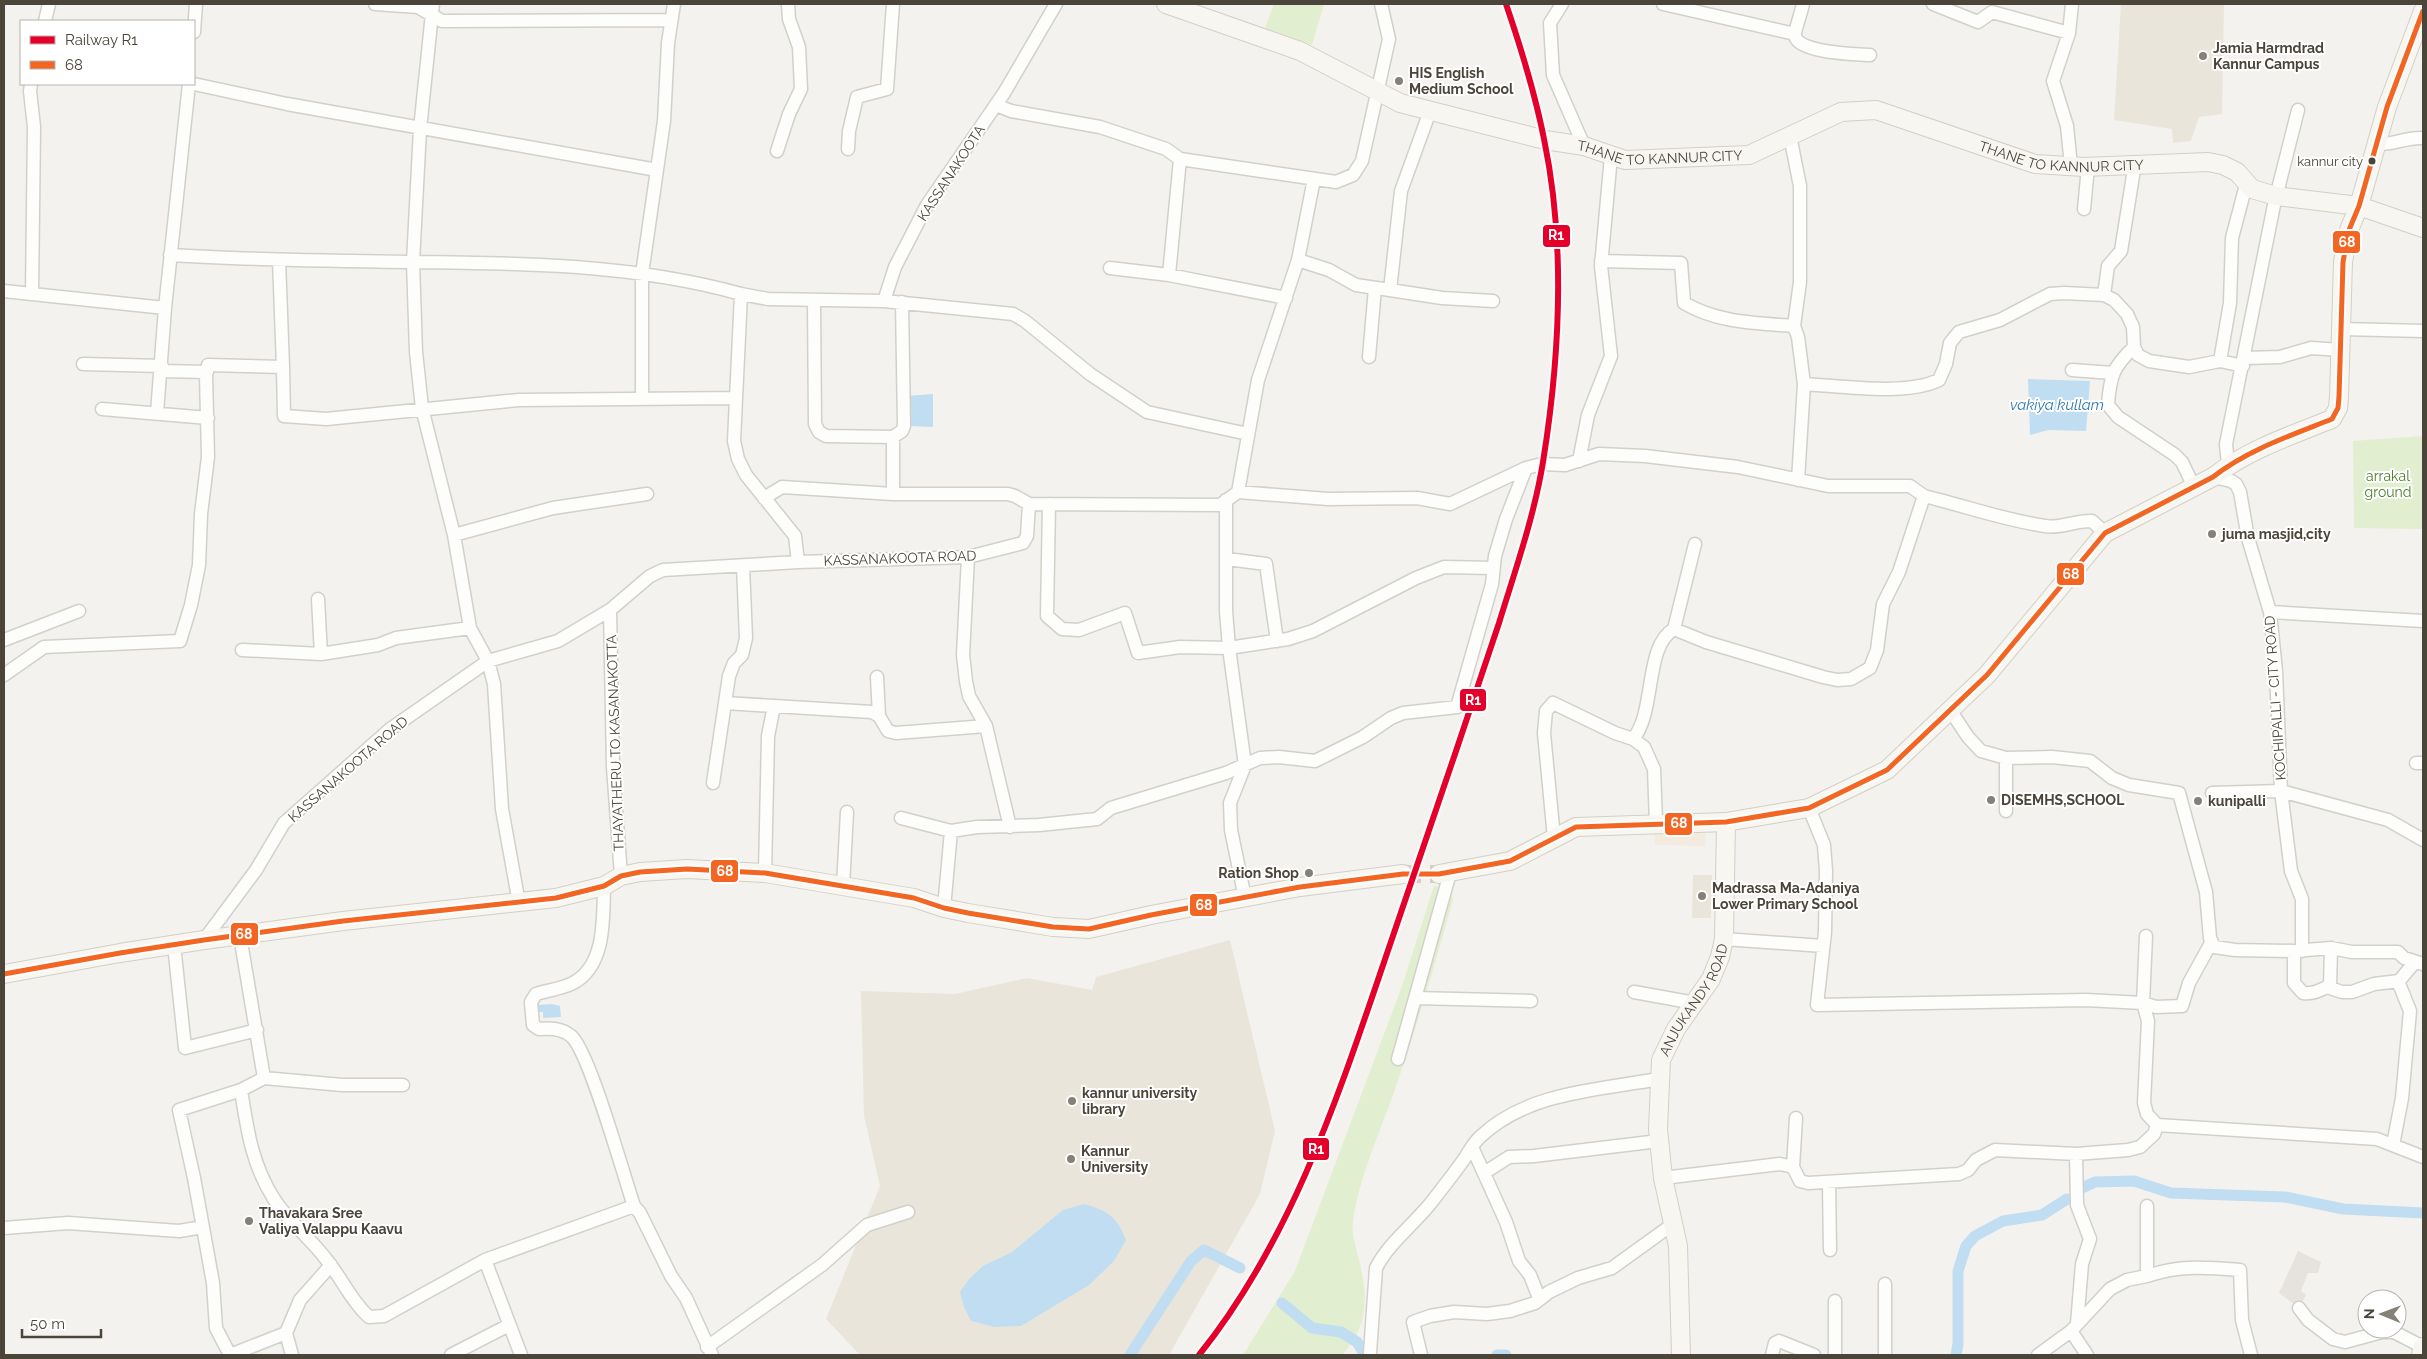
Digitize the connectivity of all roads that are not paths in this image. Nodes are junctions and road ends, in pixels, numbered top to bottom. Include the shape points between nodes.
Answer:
1 (49, 4) edge
2 (196, 4) edge
3 (375, 4) edge
4 (674, 4) edge
5 (788, 4) edge
6 (893, 4) edge
7 (1056, 4) edge
8 (1166, 4) edge
9 (1381, 4) edge
10 (1562, 4) edge
11 (1663, 4) edge
12 (1803, 4) edge
13 (1933, 4) edge
14 (2072, 4) edge
15 (1994, 8) edge
16 (432, 9) edge
17 (2423, 10) edge
18 (45, 20) edge
19 (195, 20) edge
20 (671, 20) junction
21 (2069, 33) junction
22 (1795, 34) junction
23 (1870, 55) dead end
24 (195, 84) edge
25 (31, 85) edge
26 (189, 85) edge
27 (1377, 91) junction
28 (996, 105) junction
29 (2298, 110) dead end
30 (1430, 111) junction
31 (420, 129) junction
32 (1790, 136) junction
33 (2423, 138) edge
34 (2377, 144) junction
35 (1584, 146) junction
36 (848, 149) dead end
37 (777, 152) dead end
38 (1611, 156) junction
39 (1180, 159) junction
40 (2135, 164) junction
41 (2080, 166) junction
42 (657, 170) junction
43 (1314, 179) junction
44 (2246, 185) junction
45 (2276, 196) junction
46 (2359, 206) junction
47 (2084, 209) dead end
48 (2423, 228) edge
49 (170, 255) junction
50 (279, 260) junction
51 (1298, 260) junction
52 (1601, 261) junction
53 (413, 262) junction
54 (1110, 268) dead end
55 (642, 274) junction
56 (1169, 275) junction
57 (1375, 288) junction
58 (1390, 290) junction
59 (4, 291) edge
60 (32, 294) junction
61 (741, 294) junction
62 (2104, 294) junction
63 (1286, 298) junction
64 (884, 301) junction
65 (814, 302) junction
66 (902, 302) junction
67 (1493, 302) dead end
68 (165, 308) junction
69 (1794, 326) junction
70 (2342, 330) junction
71 (2423, 331) edge
72 (2134, 346) junction
73 (2341, 350) junction
74 (1369, 357) dead end
75 (2220, 361) junction
76 (2244, 362) junction
77 (83, 364) dead end
78 (283, 367) junction
79 (162, 368) junction
80 (2072, 370) dead end
81 (207, 372) junction
82 (2113, 373) junction
83 (1804, 384) junction
84 (736, 398) junction
85 (642, 399) junction
86 (422, 408) junction
87 (102, 409) dead end
88 (157, 413) junction
89 (208, 418) junction
90 (1248, 434) junction
91 (893, 437) junction
92 (1579, 460) junction
93 (2228, 465) junction
94 (1526, 468) junction
95 (2213, 477) junction
96 (1798, 480) junction
97 (2194, 487) junction
98 (1238, 492) junction
99 (647, 494) dead end
100 (893, 494) junction
101 (1924, 496) junction
102 (764, 498) junction
103 (1226, 500) junction
104 (1029, 504) junction
105 (1049, 504) junction
106 (2105, 533) junction
107 (454, 535) junction
108 (1695, 544) dead end
109 (968, 557) junction
110 (1227, 559) junction
111 (798, 562) junction
112 (743, 566) junction
113 (1493, 568) junction
114 (318, 599) dead end
115 (610, 610) junction
116 (79, 611) dead end
117 (2270, 612) junction
118 (2423, 621) edge
119 (470, 628) junction
120 (1674, 629) junction
121 (4, 640) edge
122 (1277, 640) junction
123 (1229, 648) junction
124 (242, 650) dead end
125 (321, 654) junction
126 (488, 661) junction
127 (4, 675) edge
128 (877, 677) dead end
129 (725, 703) junction
130 (774, 706) junction
131 (1950, 710) junction
132 (879, 716) junction
133 (986, 726) junction
134 (1634, 739) junction
135 (2006, 758) junction
136 (1245, 764) junction
137 (713, 784) dead end
138 (2281, 791) junction
139 (2212, 793) dead end
140 (1809, 808) junction
141 (2006, 811) dead end
142 (847, 812) dead end
143 (901, 818) dead end
144 (1726, 822) junction
145 (1656, 823) junction
146 (1010, 827) junction
147 (950, 831) junction
148 (1554, 838) junction
149 (2423, 840) edge
150 (765, 873) junction
151 (1444, 873) joint
152 (1403, 874) tunnel mouth
153 (621, 876) junction
154 (604, 886) junction
155 (843, 886) junction
156 (1245, 898) junction
157 (519, 902) junction
158 (944, 908) junction
159 (240, 936) junction
160 (2146, 936) dead end
161 (1724, 939) junction
162 (204, 940) junction
163 (2211, 943) junction
164 (174, 945) junction
165 (1823, 946) junction
166 (2331, 948) junction
167 (2298, 951) junction
168 (2419, 963) edge
169 (4, 974) edge
170 (2398, 981) junction
171 (2330, 987) junction
172 (1634, 992) dead end
173 (1415, 998) junction
174 (1531, 1001) dead end
175 (1695, 1003) junction
176 (2143, 1003) junction
177 (257, 1030) junction
178 (1398, 1060) dead end
179 (264, 1078) junction
180 (1659, 1079) junction
181 (403, 1085) dead end
182 (241, 1090) junction
183 (1796, 1118) dead end
184 (2157, 1125) junction
185 (1659, 1141) junction
186 (2393, 1145) junction
187 (1472, 1147) junction
188 (2076, 1154) junction
189 (2423, 1157) edge
190 (1793, 1167) junction
191 (1484, 1173) junction
192 (1663, 1178) junction
193 (1829, 1184) junction
194 (634, 1206) junction
195 (2147, 1206) dead end
196 (908, 1212) dead end
197 (1673, 1224) junction
198 (203, 1227) junction
199 (4, 1228) edge
200 (1830, 1250) dead end
201 (485, 1260) junction
202 (331, 1265) junction
203 (2146, 1276) junction
204 (1885, 1284) dead end
205 (1539, 1298) junction
206 (1835, 1301) dead end
207 (2299, 1308) dead end
208 (509, 1324) junction
209 (2074, 1328) junction
210 (286, 1333) junction
211 (2423, 1347) edge
212 (710, 1351) edge
213 (1370, 1353) dead end
214 (292, 1355) edge
215 (451, 1355) edge
216 (521, 1355) edge
217 (1421, 1355) edge
218 (1681, 1355) edge
219 (1772, 1355) edge
220 (1814, 1355) edge
221 (1835, 1355) edge
222 (1885, 1355) edge
223 (2038, 1355) edge
224 (2087, 1355) edge
225 (2251, 1355) edge
226 (2421, 1355) edge

1 - 18 street
2 - 19 street
3 - 16 street
4 - 20 street
5 - 37 street via 789,19 799,47 801,89
6 - 36 street via 887,89 858,98 849,130
7 - 28 street, KASSANAKOOTA
8 - 27 street, THANE TO KANNUR CITY via 1300,51
9 - 27 street via 1389,39
10 - 35 street via 1550,23 1553,75
11 - 22 street
12 - 22 street
13 - 15 street via 1978,22
14 - 21 street
15 - 21 street
16 - 20 street via 442,21
16 - 31 street
17 - 34 street via 2387,107
20 - 42 street via 664,122
21 - 41 street via 2053,81
22 - 23 street via 1798,43 1804,47
24 - 31 street via 241,96
25 - 60 street via 34,127
26 - 49 street
27 - 30 street, THANE TO KANNUR CITY via 1400,103
27 - 43 street via 1362,161 1353,175 1336,182
28 - 39 street via 1011,111 1100,127 1166,149
28 - 64 street, KASSANAKOOTA via 927,205 895,267
29 - 45 street
30 - 35 street, THANE TO KANNUR CITY via 1544,140
30 - 58 street via 1402,191
31 - 42 street
31 - 53 street
32 - 38 street, THANE TO KANNUR CITY via 1749,155 1625,160
32 - 41 street, THANE TO KANNUR CITY via 1841,112 1876,110 2035,164
32 - 69 street via 1800,186 1800,282
33 - 34 street via 2410,137 2390,144
34 - 46 street
35 - 38 street, THANE TO KANNUR CITY
38 - 52 street
39 - 43 street
39 - 56 street
40 - 41 street, THANE TO KANNUR CITY
40 - 44 street, THANE TO KANNUR CITY via 2208,162 2236,172
40 - 62 street via 2123,244 2108,266
41 - 47 street
42 - 55 street
43 - 51 street
44 - 45 street, THANE TO KANNUR CITY via 2252,190
44 - 75 street via 2232,238 2230,303
45 - 46 street, THANE TO KANNUR CITY
45 - 76 street
46 - 48 street, THANE TO KANNUR CITY
46 - 70 street via 2348,230 2343,262
49 - 50 street
49 - 68 street
50 - 53 street
50 - 78 street
51 - 57 street via 1329,270 1356,285
51 - 63 street
52 - 69 street via 1681,263 1684,303 1696,310 1718,318
52 - 92 street via 1611,356 1588,415
53 - 55 street via 504,262
53 - 86 street via 416,352
54 - 56 street
55 - 61 street
55 - 85 street
56 - 63 street
57 - 58 street
57 - 74 street
58 - 67 street
59 - 60 street
60 - 68 street
61 - 65 street via 768,300
61 - 84 street
62 - 72 street via 2127,314 2133,327
62 - 83 street via 2050,294 2000,320 1959,332 1950,343 1940,380 1930,385 1893,389
63 - 90 street via 1258,380
64 - 65 street
64 - 66 street
65 - 91 street via 815,424 819,432 826,436
66 - 90 street via 1013,314 1090,374 1147,412
66 - 91 street via 904,426
68 - 79 street
69 - 83 street
70 - 71 street
70 - 73 street
72 - 75 street via 2138,355 2149,361 2189,367
72 - 82 street via 2116,363
73 - 76 street via 2311,348
73 - 93 street via 2338,408 2332,419 2269,444
75 - 76 street
76 - 93 street via 2226,444
77 - 79 street
78 - 81 street via 208,365
78 - 86 street via 284,416 326,419
79 - 81 street
79 - 88 street
80 - 82 street
81 - 89 street
82 - 97 street via 2108,405 2112,411 2175,455
83 - 96 street
84 - 85 street
84 - 102 street via 734,441 738,459
85 - 86 street via 520,400
86 - 107 street
87 - 88 street
88 - 89 street
89 - 127 street via 199,565 180,641 44,647
90 - 98 street
91 - 100 street
92 - 94 street via 1565,465 1542,464
92 - 96 street via 1599,454 1645,456 1738,467
93 - 95 street
94 - 98 street via 1450,504 1417,498 1328,499
94 - 113 street via 1506,519
95 - 97 street
95 - 117 street, KOCHIPALLI - CITY ROAD via 2231,481 2240,492 2248,538
96 - 101 street via 1828,486 1910,486
97 - 106 street
98 - 103 street
99 - 107 street via 553,508
100 - 102 street via 782,487
100 - 104 street via 1008,494
101 - 106 street via 2046,526 2092,521
101 - 120 street via 1899,572 1883,604 1878,650 1870,668 1859,676 1830,679 1706,642
102 - 111 street via 795,536
103 - 105 street via 1220,505
103 - 110 street
104 - 105 street
104 - 109 street, KASSANAKOOTA ROAD via 1027,536 1023,543
105 - 123 street via 1047,616 1062,629 1080,630 1125,614 1138,653 1180,647
106 - 131 street via 1987,675
107 - 119 street
108 - 120 street
109 - 111 street, KASSANAKOOTA ROAD
109 - 133 street via 962,655 970,696
110 - 122 street via 1266,564
110 - 123 street
111 - 112 street, KASSANAKOOTA ROAD
112 - 115 street, KASSANAKOOTA ROAD via 663,570 650,576
112 - 129 street via 746,638 742,655 734,663 729,676
113 - 122 street via 1444,567 1313,631
113 - 136 street via 1492,584 1457,707 1403,713 1315,761 1280,757 1260,758
114 - 125 street
115 - 126 street, KASSANAKOOTA ROAD via 558,641
115 - 153 street, THAYATHERU TO KASANAKOTTA via 613,767
116 - 121 street
117 - 118 street
117 - 138 street, KOCHIPALLI - CITY ROAD
119 - 125 street via 396,638 378,645
119 - 126 street
120 - 134 street via 1661,643 1646,712
122 - 123 street
123 - 136 street
124 - 125 street
126 - 157 street via 496,701 502,809
126 - 162 street, KASSANAKOOTA ROAD via 389,730 284,823 256,870
128 - 132 street
129 - 130 street
129 - 137 street
130 - 132 street via 872,712
130 - 150 street via 768,736
131 - 135 street via 1981,751
131 - 140 street via 1887,770
132 - 133 street via 888,732 896,733
133 - 146 street
134 - 145 street via 1644,747 1654,769
134 - 148 street via 1553,703 1546,711 1544,733
135 - 141 street
135 - 163 street via 2052,757 2090,761 2112,778 2129,785 2179,793 2206,892
136 - 146 street via 1226,773 1111,808 1097,818
136 - 156 street via 1230,804 1230,830
138 - 139 street
138 - 149 street via 2388,820
138 - 167 street, KOCHIPALLI - CITY ROAD via 2291,871 2302,899
140 - 144 street
140 - 165 street via 1824,845
142 - 155 street
143 - 147 street
144 - 145 street
144 - 161 street, ANJUKANDY ROAD
145 - 148 street via 1576,826
146 - 147 street
147 - 158 street
148 - 151 street via 1510,861
150 - 153 street via 687,869
150 - 155 street
151 - 173 street
152 - 156 street via 1300,887
153 - 154 street
154 - 157 street via 556,898
154 - 194 street via 597,957 586,974 573,983 536,994 531,1002 532,1021 533,1026 539,1029 553,1028 572,1036 578,1046 591,1075
155 - 158 street via 914,898
156 - 158 street via 1089,929 1053,927
157 - 159 street via 342,921
159 - 162 street
159 - 177 street
160 - 176 street
161 - 165 street
161 - 175 street, ANJUKANDY ROAD via 1711,979
162 - 164 street
163 - 167 street via 2218,948 2235,950
163 - 176 street via 2195,971 2182,1006 2156,1007
164 - 169 street
164 - 177 street via 185,1048
165 - 176 street via 1818,1005 2086,1000
166 - 167 street
166 - 168 street via 2352,952 2398,952 2404,958
166 - 171 street
167 - 171 street, KOCHIPALLI - CITY ROAD via 2293,979 2297,988 2309,994
168 - 170 street
170 - 171 street via 2374,984 2352,992
170 - 186 street via 2410,1011 2402,1098
172 - 175 street
173 - 174 street
173 - 178 street
175 - 180 street, ANJUKANDY ROAD via 1676,1029 1660,1060
176 - 184 street via 2148,1021 2144,1103 2147,1114
177 - 179 street
179 - 181 street via 342,1085
179 - 182 street
180 - 185 street, ANJUKANDY ROAD
180 - 187 street via 1544,1100 1524,1107 1504,1118
182 - 198 street via 179,1110
182 - 202 street via 248,1140 259,1172 274,1200
183 - 190 street
184 - 186 street via 2377,1139
184 - 188 street via 2154,1134 2140,1147
185 - 191 street via 1534,1156 1515,1155
185 - 192 street, ANJUKANDY ROAD
186 - 189 street
187 - 191 street
187 - 213 street via 1376,1268
188 - 193 street via 1995,1150 1959,1174
188 - 209 street via 2077,1205 2090,1239 2082,1264
190 - 192 street via 1780,1164
190 - 193 street via 1803,1183
191 - 205 street via 1519,1261 1530,1276
192 - 197 street, ANJUKANDY ROAD
193 - 200 street
194 - 201 street
194 - 212 street via 686,1298
195 - 203 street
196 - 212 street via 867,1225 822,1265
197 - 205 street via 1607,1271 1585,1274
197 - 218 street, ANJUKANDY ROAD via 1678,1246
198 - 199 street via 179,1231 68,1223
198 - 210 street via 213,1283 216,1328 230,1355
201 - 202 street via 378,1318 369,1317 362,1310
201 - 208 street
202 - 210 street via 300,1300
203 - 209 street via 2110,1288
203 - 225 street via 2190,1266 2240,1270 2242,1320
204 - 222 street
205 - 217 street via 1535,1303 1510,1311 1486,1314 1454,1312 1413,1322
206 - 221 street
207 - 211 street via 2308,1320 2333,1339 2345,1342 2394,1332
208 - 215 street
208 - 216 street
209 - 223 street
209 - 224 street
210 - 214 street
211 - 226 street
219 - 220 street via 1779,1340

